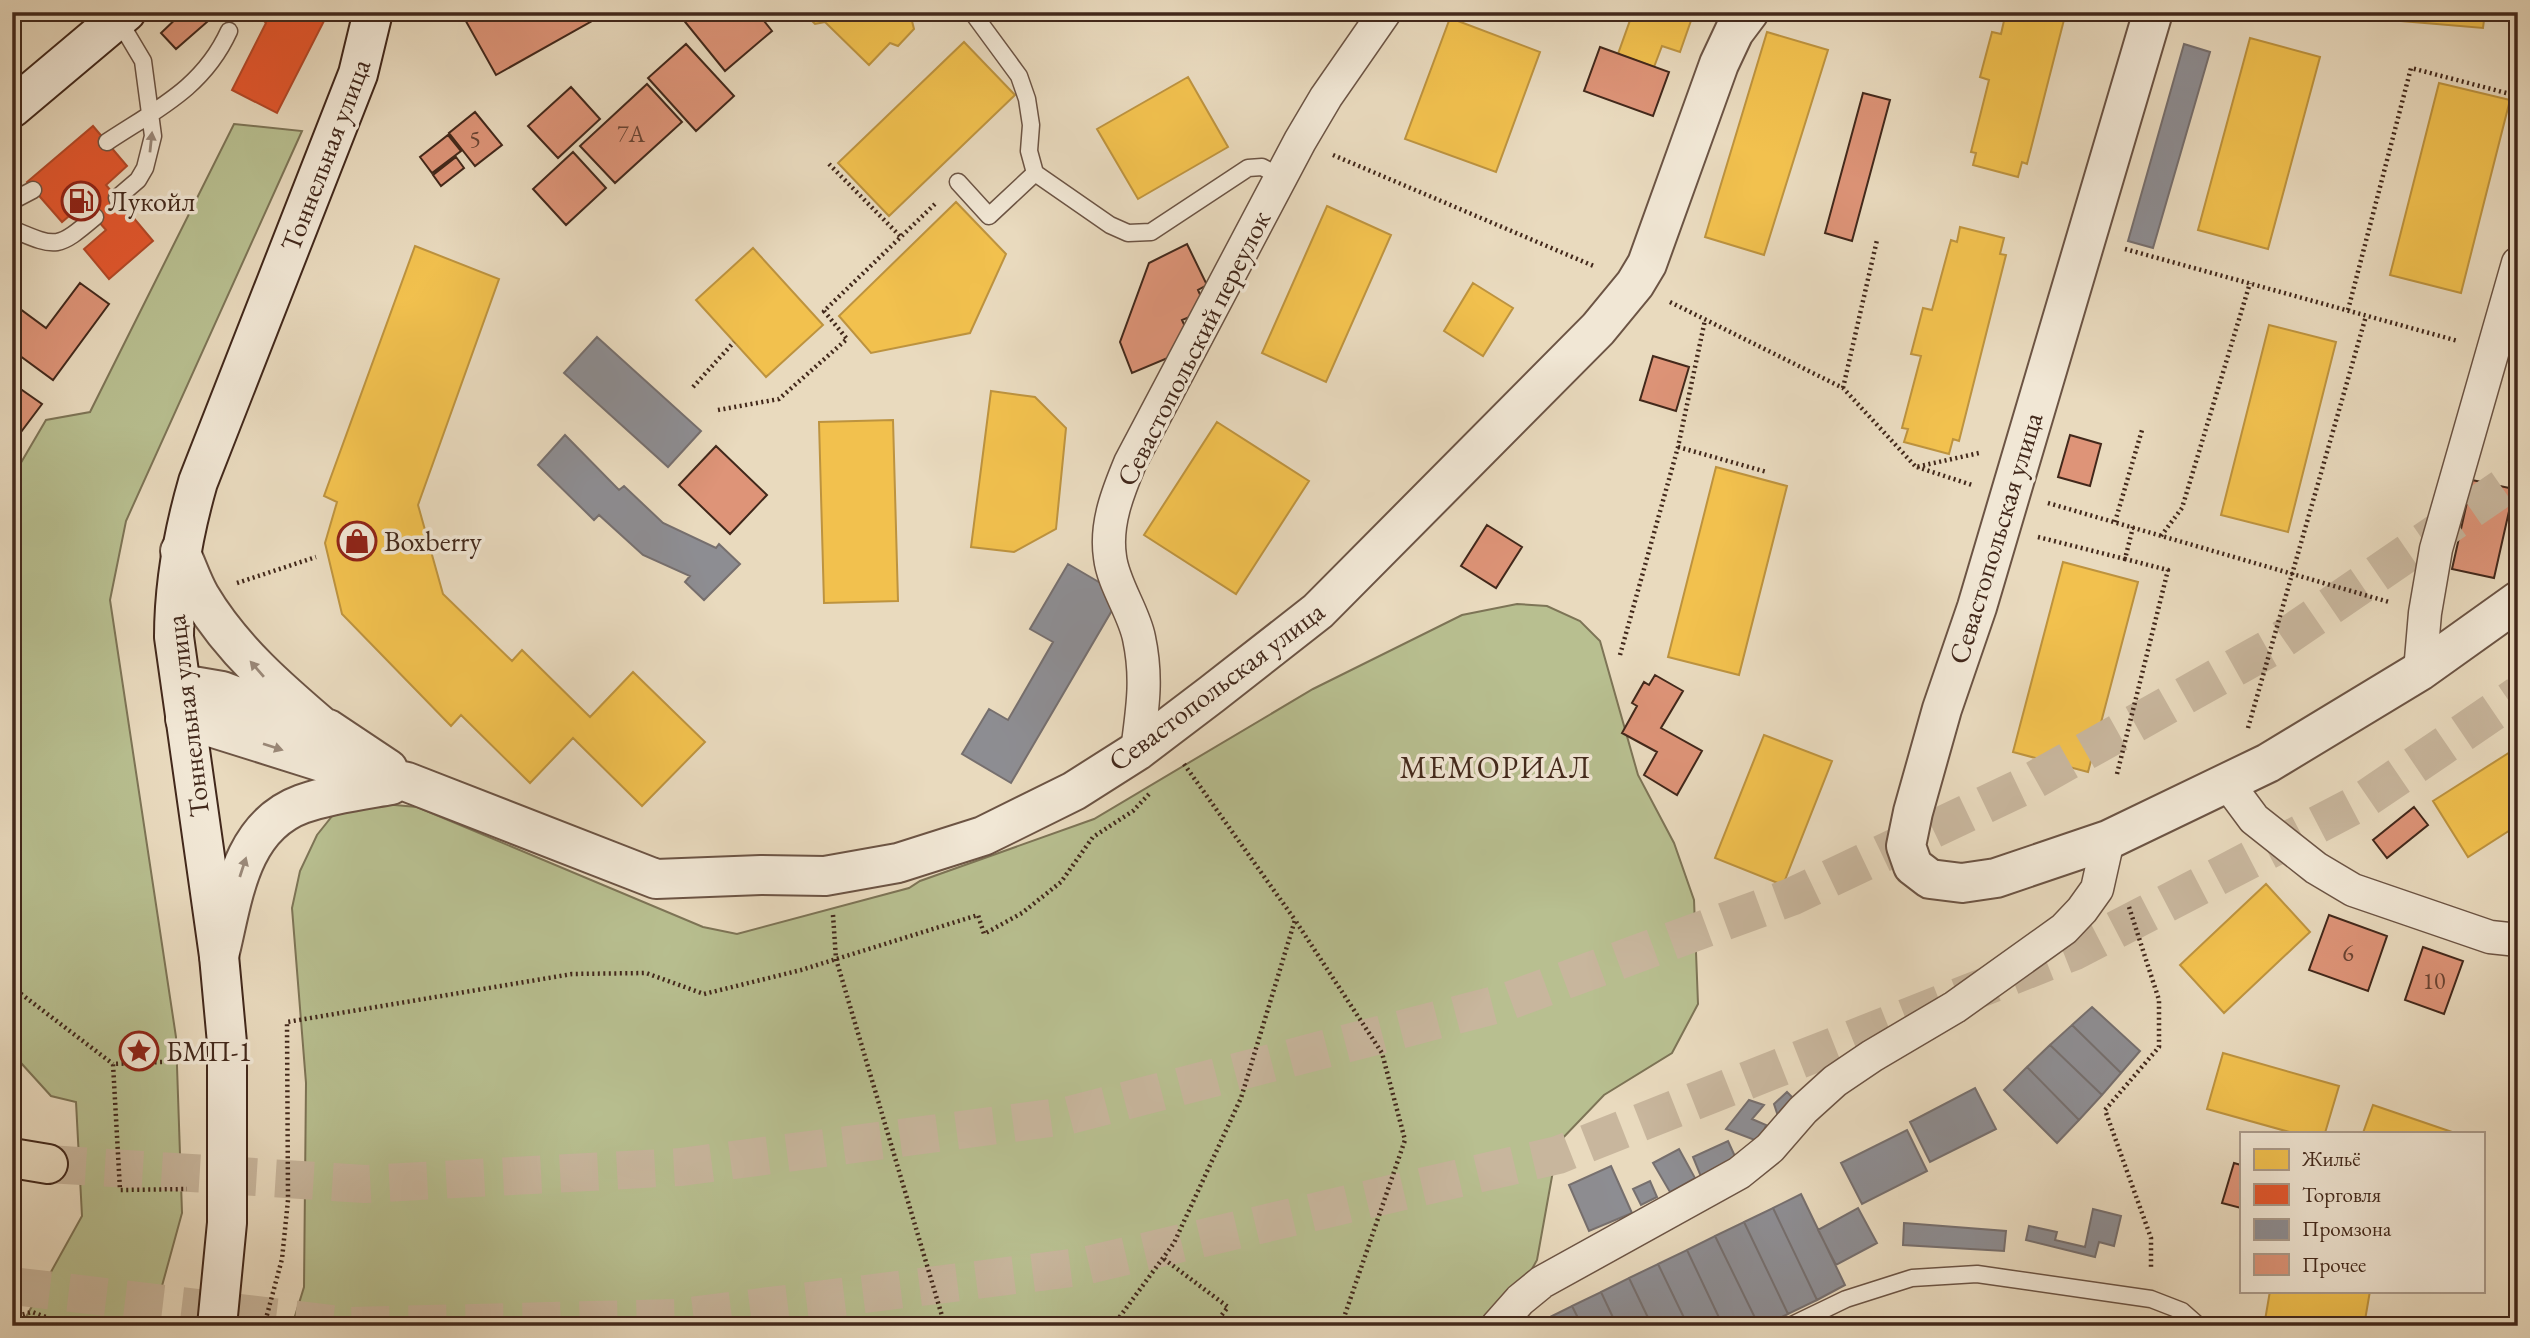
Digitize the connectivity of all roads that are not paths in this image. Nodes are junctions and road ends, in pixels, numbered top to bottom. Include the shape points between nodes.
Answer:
1 (373, 12) edge
2 (972, 12) edge
3 (1385, 12) edge
4 (1749, 12) edge
5 (2153, 12) edge
6 (122, 16) edge
7 (229, 32) dead end
8 (12, 108) edge
9 (150, 113) junction
10 (107, 142) dead end
11 (1035, 173) junction
12 (1281, 177) junction
13 (958, 182) road end
14 (33, 190) dead end
15 (117, 198) dead end
16 (12, 201) edge
17 (94, 217) dead end
18 (12, 229) edge
19 (2518, 263) edge
20 (180, 551) junction
21 (2518, 600) edge
22 (2420, 671) junction
23 (183, 701) junction
24 (327, 731) junction
25 (1137, 751) junction
26 (407, 782) junction
27 (2228, 783) junction
28 (2108, 840) junction
29 (2518, 940) edge
30 (219, 956) junction
31 (217, 1326) edge
32 (1497, 1326) edge
33 (1790, 1326) edge
34 (2199, 1326) edge

1 - 20 street, Тоннельная улица via 358,74 198,482
2 - 11 lane via 1019,76 1027,99
3 - 12 street, Севастопольский переулок via 1326,97
4 - 25 street, Севастопольская улица via 1719,64 1647,264 1598,329 1318,611
5 - 28 street, Севастопольская улица via 1977,607 1941,709 1906,846 1913,866 1930,879 1962,883 1997,878
6 - 8 street
6 - 9 lane via 143,61
7 - 9 lane via 199,78
9 - 10 lane
15 -> 9 lane via 138,180 149,158 153,136
11 - 12 lane via 1128,233 1150,232 1248,168 1262,167
11 - 13 lane via 989,216
12 - 25 street, Севастопольский переулок via 1130,463 1116,498 1110,558 1139,636 1146,683
14 - 16 lane
17 - 18 lane via 60,243 50,244
19 - 22 street via 2436,549
20 - 23 street, Тоннельная улица via 174,637
24 -> 20 street, Севастопольская улица via 267,680 224,630 200,595
21 - 22 street, Севастопольская улица
22 - 27 street, Севастопольская улица via 2268,764
23 - 24 street, Севастопольская улица via 222,691
23 -> 26 street, Севастопольская улица via 325,763
23 - 30 street, Тоннельная улица
24 - 26 street, Севастопольская улица
25 - 26 street, Севастопольская улица via 1074,791 983,836 898,863 825,876 656,879
30 -> 26 street via 245,857 269,825 300,805
27 - 28 street, Севастопольская улица
27 - 29 street via 2254,819 2334,880 2490,937
28 - 32 street via 2097,889 2064,929 1955,1007 1835,1081 1739,1173 1542,1282
30 - 31 street, Тоннельная улица via 227,1044 227,1223
33 - 34 lane via 1846,1299 1912,1278 1976,1274 2151,1299 2182,1311

